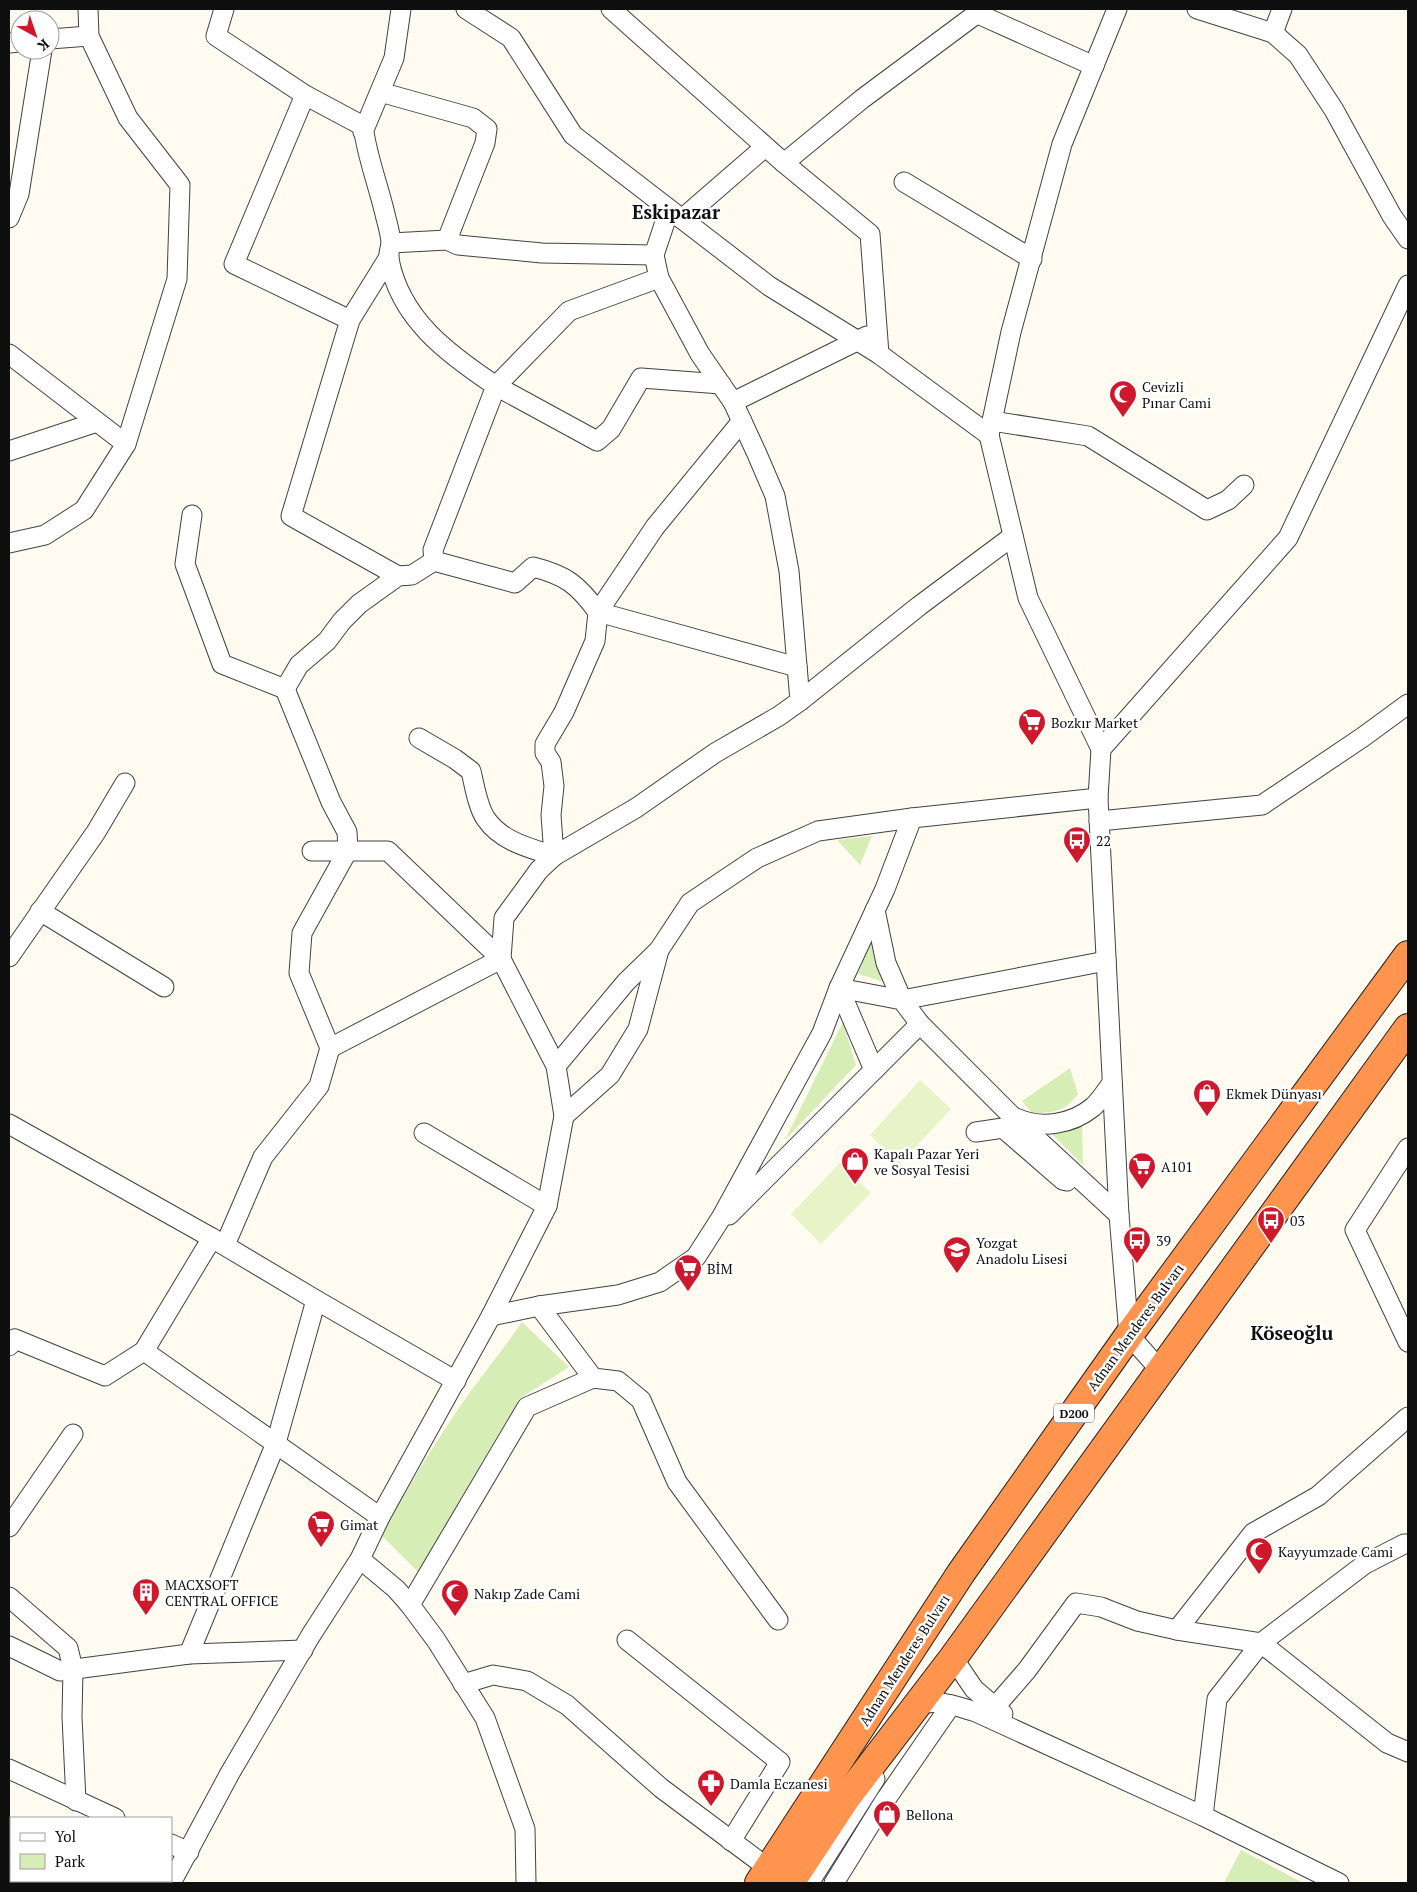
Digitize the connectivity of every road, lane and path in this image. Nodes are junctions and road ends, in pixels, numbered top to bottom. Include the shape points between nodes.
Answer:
1 (88, 9) edge
2 (224, 9) edge
3 (401, 9) edge
4 (466, 9) edge
5 (611, 9) edge
6 (1117, 9) edge
7 (1196, 9) edge
8 (1282, 9) edge
9 (981, 11) edge
10 (1273, 33) junction
11 (89, 36) junction
12 (60, 38) edge
13 (40, 60) edge
14 (1094, 66) junction
15 (380, 92) junction
16 (305, 96) junction
17 (363, 132) junction
18 (766, 147) junction
19 (784, 163) junction
20 (904, 182) dead end
21 (676, 215) junction
22 (9, 218) edge
23 (1408, 239) edge
24 (447, 240) junction
25 (390, 250) junction
26 (654, 255) junction
27 (1032, 259) junction
28 (659, 278) junction
29 (1408, 285) edge
30 (350, 320) junction
31 (877, 332) junction
32 (857, 340) junction
33 (9, 354) edge
34 (879, 354) junction
35 (720, 384) junction
36 (496, 386) junction
37 (733, 402) junction
38 (742, 421) junction
39 (97, 422) junction
40 (991, 428) junction
41 (126, 444) junction
42 (9, 451) edge
43 (1244, 485) dead end
44 (192, 515) dead end
45 (1013, 536) junction
46 (9, 543) edge
47 (434, 561) junction
48 (398, 576) junction
49 (598, 612) junction
50 (797, 668) junction
51 (285, 689) junction
52 (800, 701) junction
53 (1408, 704) edge
54 (419, 738) dead end
55 (1101, 749) junction
56 (125, 783) dead end
57 (1098, 798) junction
58 (912, 818) junction
59 (1099, 821) junction
60 (348, 850) junction
61 (312, 851) dead end
62 (554, 856) junction
63 (875, 910) junction
64 (40, 912) junction
65 (659, 950) junction
66 (1408, 955) edge
67 (9, 957) edge
68 (501, 959) junction
69 (1106, 961) junction
70 (164, 987) dead end
71 (839, 988) junction
72 (902, 1000) junction
73 (920, 1024) junction
74 (1408, 1028) edge
75 (330, 1048) junction
76 (556, 1066) junction
77 (874, 1070) junction
78 (1112, 1083) junction
79 (564, 1116) junction
80 (1013, 1117) junction
81 (9, 1124) edge
82 (976, 1132) dead end
83 (424, 1133) dead end
84 (1408, 1148) edge
85 (1088, 1187) junction
86 (547, 1206) junction
87 (1119, 1216) junction
88 (711, 1234) junction
89 (218, 1241) junction
90 (316, 1300) junction
91 (539, 1306) junction
92 (491, 1316) junction
93 (1129, 1335) junction
94 (1408, 1342) edge
95 (9, 1346) edge
96 (144, 1351) junction
97 (1160, 1371) junction
98 (593, 1378) junction
99 (456, 1382) junction
100 (1408, 1417) edge
101 (73, 1434) dead end
102 (276, 1443) junction
103 (380, 1516) junction
104 (9, 1527) edge
105 (1408, 1544) edge
106 (360, 1559) junction
107 (9, 1597) edge
108 (410, 1606) junction
109 (778, 1620) dead end
110 (1177, 1630) junction
111 (627, 1640) dead end
112 (1261, 1643) junction
113 (9, 1646) edge
114 (303, 1650) junction
115 (189, 1654) junction
116 (953, 1658) junction
117 (73, 1669) junction
118 (463, 1684) junction
119 (920, 1704) junction
120 (951, 1705) junction
121 (994, 1708) junction
122 (1050, 1746) junction
123 (1408, 1752) edge
124 (9, 1769) edge
125 (76, 1801) junction
126 (1204, 1816) junction
127 (113, 1817) edge
128 (731, 1841) junction
129 (172, 1844) edge
130 (189, 1852) junction
131 (760, 1873) edge
132 (172, 1881) edge
133 (526, 1883) edge
134 (746, 1883) edge
135 (790, 1883) edge
136 (809, 1883) edge
137 (834, 1883) edge
138 (1339, 1883) edge

1 - 11 street
2 - 16 street via 216,36
3 - 15 street via 394,58
4 - 21 street via 511,38 573,135
5 - 18 street
6 - 14 street
7 - 10 street
8 - 10 street
9 - 14 street
9 - 19 street via 862,99
10 - 23 street via 1298,55 1334,110
11 - 12 street
11 - 41 street via 128,118 180,185 177,279
13 - 22 street via 19,194
14 - 27 street via 1062,144
15 - 17 street
15 - 24 street via 474,118 487,129 485,143
16 - 17 street via 363,126
16 - 30 street via 234,264
17 - 25 street via 370,168 380,195
18 - 19 street
18 - 21 street
19 - 31 street via 870,234
20 - 27 street
21 - 26 street
21 - 32 street via 769,286
24 - 25 street
24 - 26 street via 458,245 542,253
25 - 30 street
25 - 36 street via 398,290 409,311 444,350
26 - 28 street
27 - 40 street via 1011,332
28 - 35 street
28 - 36 street via 569,311
29 - 55 street via 1288,538
30 - 48 street via 291,516
31 - 32 street
31 - 34 street
32 - 34 street
32 - 37 street
33 - 39 street
34 - 40 street
35 - 36 street via 641,378 611,429 597,441
35 - 37 street
36 - 47 street via 433,550
37 - 38 street
38 - 49 street via 655,527
38 - 50 street via 775,496 789,571
39 - 41 street
39 - 42 street
40 - 43 street via 1088,436 1207,510 1228,500
40 - 45 street
41 - 46 street via 84,510 45,535
44 - 51 street via 185,564 222,664
45 - 52 street
45 - 55 street via 1028,598
47 - 48 street via 412,574
47 - 49 street via 515,583 533,567 547,570 566,577
48 - 51 street via 359,604 327,641 299,665
49 - 50 street
49 - 62 street via 595,641 564,712 545,744 554,786 551,815
50 - 52 street
51 - 60 street via 331,802 347,832
52 - 62 street via 715,753 636,808
53 - 59 street via 1262,805
54 - 62 street via 471,770 486,819 503,837
55 - 57 street
56 - 64 street via 96,832
57 - 58 street
57 - 59 street
58 - 63 street
58 - 65 street via 818,831 757,858 690,903
59 - 69 street
60 - 61 street
60 - 68 street via 388,851
60 - 75 street via 302,933 299,973
62 - 68 street via 538,870 504,918
63 - 71 street
63 - 72 street via 886,962
64 - 67 street
64 - 70 street
65 - 76 street via 626,982
65 - 79 street via 638,1029 610,1075
66 - 93 highway, Adnan Menderes Bulvarı / D200
68 - 75 street
68 - 76 street
69 - 72 street
69 - 78 street
71 - 72 street
71 - 77 street
71 - 88 street via 822,1033
72 - 73 street
73 - 77 street
73 - 80 street
74 - 97 highway
75 - 89 street via 319,1086 263,1157
76 - 79 street
77 - 88 street
78 - 80 street via 1094,1107 1075,1118 1049,1125 1028,1123
78 - 87 street
79 - 86 street
80 - 85 street
81 - 89 street
82 - 85 street via 1003,1128 1062,1180
83 - 86 street
84 - 94 street via 1355,1230
85 - 87 street
86 - 92 street
87 - 93 street
88 - 91 street via 696,1257 660,1282 618,1295
89 - 90 street
89 - 96 street
90 - 99 street
90 - 102 street
91 - 92 street
91 - 98 street
92 - 99 street
93 - 97 street
93 - 131 highway, Adnan Menderes Bulvarı / D200 via 961,1573
95 - 96 street via 15,1339 104,1376
96 - 102 street
97 - 116 highway
98 - 108 street via 527,1407
98 - 109 street via 618,1381 642,1400 677,1482
99 - 103 street
100 - 110 street via 1318,1496 1253,1533
101 - 104 street
102 - 103 street
102 - 115 street
103 - 106 street
105 - 112 street via 1365,1564
106 - 108 street via 396,1589
106 - 114 street
107 - 117 street via 68,1648
108 - 118 street
110 - 112 street
110 - 121 street via 1137,1621 1102,1607 1076,1603 1027,1670
111 - 128 street via 780,1762
112 - 123 street via 1387,1743
112 - 126 street via 1217,1699
113 - 117 street via 60,1671
114 - 115 street
114 - 130 street via 230,1773
115 - 117 street
116 - 119 highway
116 - 121 street via 974,1689
117 - 125 street
118 - 128 street via 493,1675 527,1681 567,1705 661,1788
118 - 133 street via 485,1718 525,1829
119 - 120 street
119 - 135 highway via 846,1798
119 - 136 street
120 - 122 street via 976,1712
120 - 137 street via 884,1802
121 - 122 street
122 - 126 street
124 - 125 street
125 - 127 street
126 - 138 street
128 - 131 street
129 - 130 street
130 - 132 street
131 - 134 street

